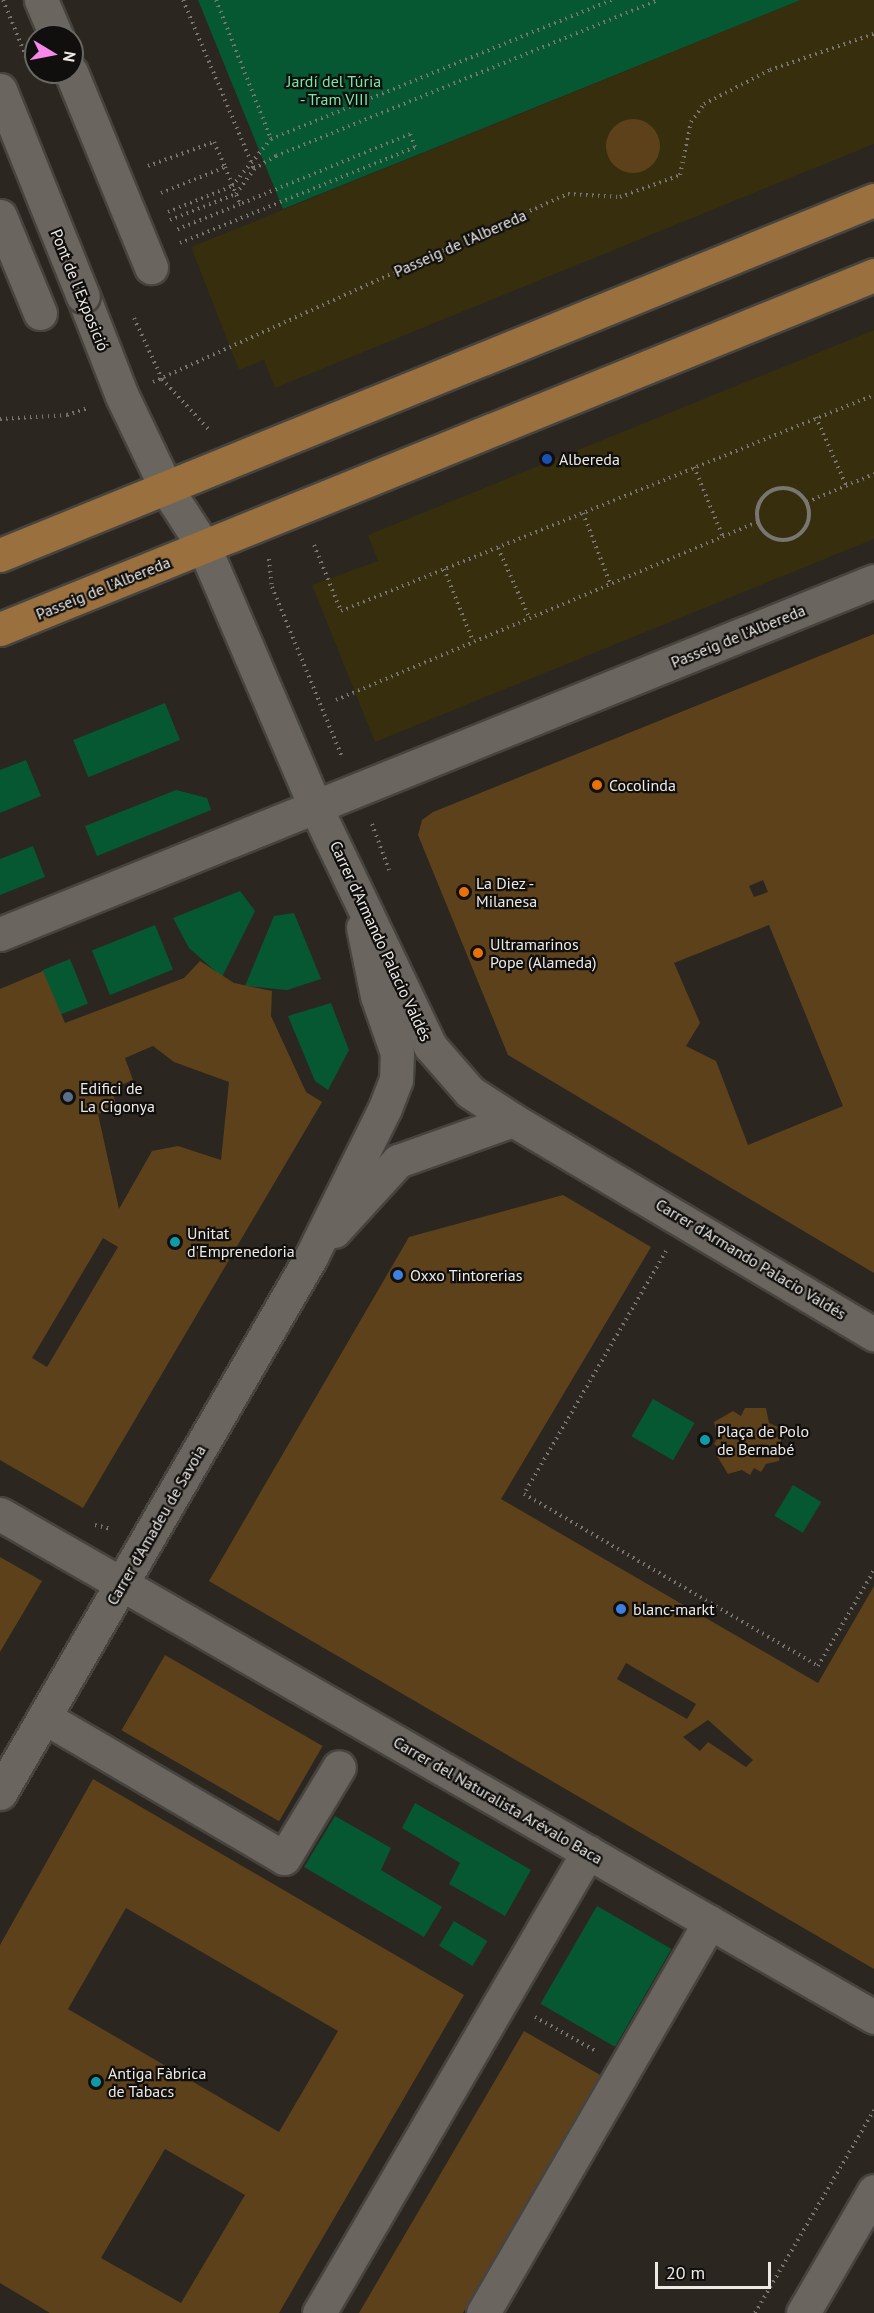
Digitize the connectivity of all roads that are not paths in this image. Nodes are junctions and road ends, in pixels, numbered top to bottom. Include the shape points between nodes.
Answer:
1 (41, 0) edge
2 (51, 24) edge
3 (77, 84) edge
4 (0, 90) edge
5 (874, 200) edge
6 (0, 216) edge
7 (155, 253) road end
8 (874, 275) edge
9 (40, 314) dead end
10 (166, 488) junction
11 (204, 547) junction
12 (0, 555) edge
13 (874, 580) edge
14 (0, 629) edge
15 (316, 808) junction
16 (356, 887) junction
17 (0, 934) edge
18 (513, 1120) junction
19 (311, 1257) junction
20 (874, 1334) edge
21 (0, 1514) edge
22 (122, 1583) junction
23 (44, 1717) junction
24 (339, 1767) dead end
25 (0, 1793) edge
26 (588, 1852) junction
27 (710, 1922) junction
28 (874, 2017) edge
29 (874, 2191) edge
30 (319, 2313) edge
31 (483, 2313) edge
32 (803, 2313) edge

1 - 2 street
3 - 7 street, bridge
4 - 10 street, Pont de l'Exposició, bridge via 122,396
5 - 10 main road
6 - 9 street, bridge
8 - 11 main road, Passeig de l'Albereda
10 - 11 street, Pont de l'Exposició
10 - 12 main road
11 - 14 main road, Passeig de l'Albereda
11 - 15 street, Carrer d'Armando Palacio Valdés
13 - 15 street, Passeig de l'Albereda
15 - 16 street, Carrer d'Armando Palacio Valdés
15 - 17 street, Passeig de l'Albereda
16 - 18 street, Carrer d'Armando Palacio Valdés via 430,1046 470,1092
16 - 19 street, Carrer d'Amadeu de Savoia via 377,996 397,1053 396,1080
18 - 19 street, Carrer d'Amadeu de Savoia via 398,1161
18 - 20 street, Carrer d'Armando Palacio Valdés
19 - 22 street, Carrer d'Amadeu de Savoia
21 - 22 street, Carrer del Naturalista Arévalo Baca
22 - 23 street, Carrer d'Amadeu de Savoia
22 - 26 street, Carrer del Naturalista Arévalo Baca
23 - 24 street via 284,1858
23 - 25 street, Carrer d'Amadeu de Savoia
26 - 27 street, Carrer del Naturalista Arévalo Baca
26 - 30 street
27 - 28 street, Carrer del Naturalista Arévalo Baca
27 - 31 street
29 - 32 street

